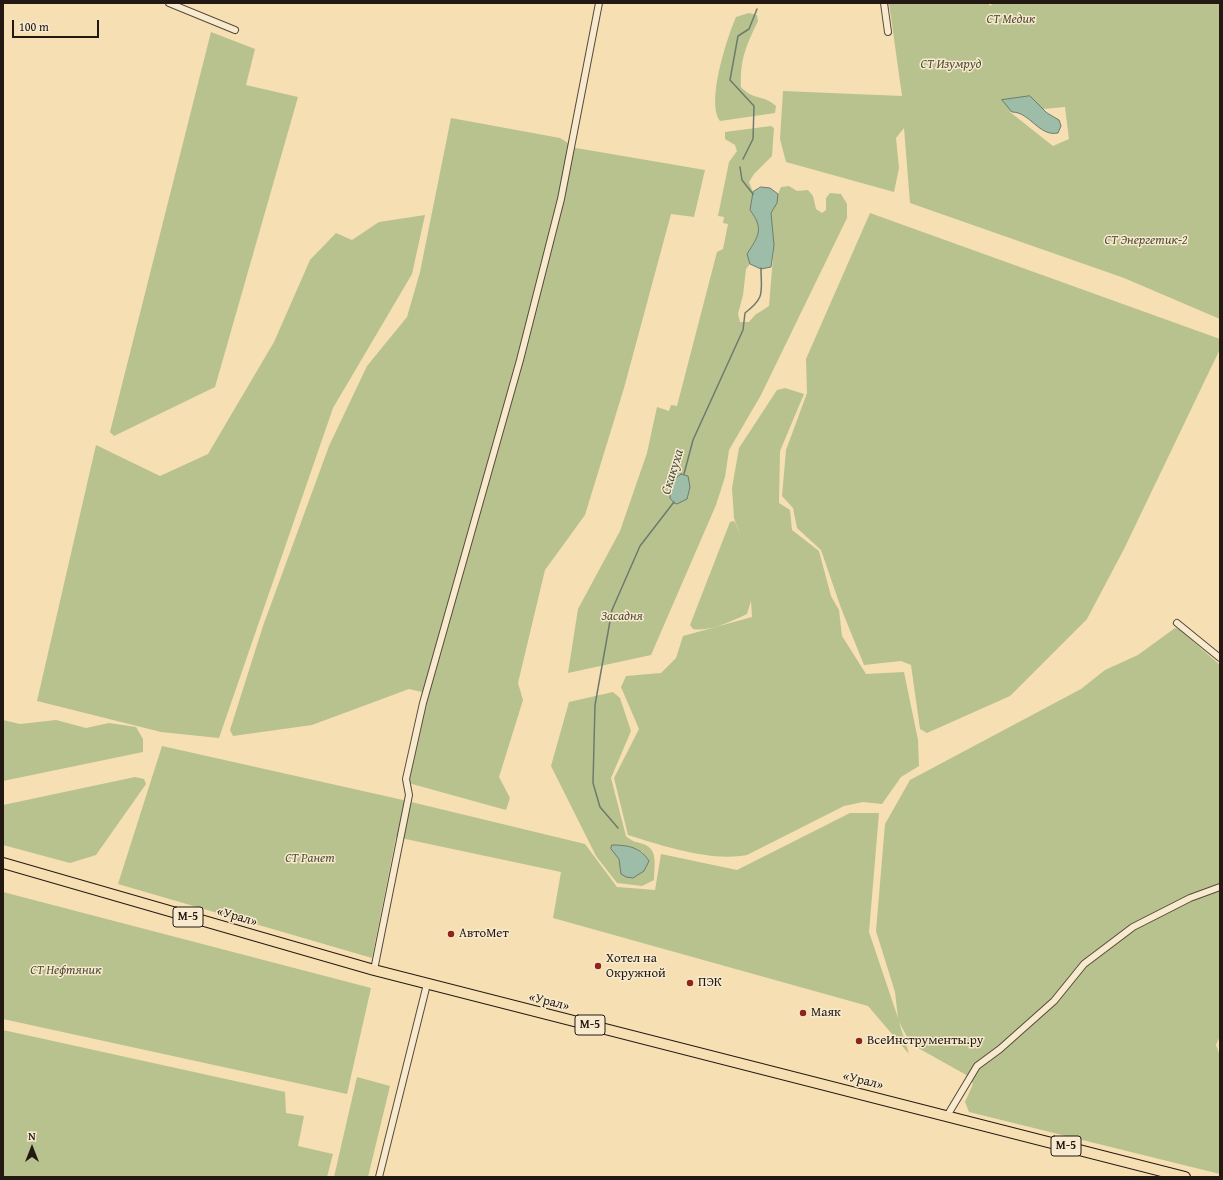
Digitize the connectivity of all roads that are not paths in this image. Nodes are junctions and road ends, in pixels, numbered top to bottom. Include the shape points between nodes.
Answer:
1 (169, 3) edge
2 (599, 3) edge
3 (884, 3) edge
4 (235, 30) dead end
5 (888, 32) dead end
6 (1177, 623) dead end
7 (1220, 658) edge
8 (3, 863) edge
9 (1220, 887) edge
10 (374, 970) junction
11 (427, 984) junction
12 (947, 1116) junction
13 (379, 1177) edge
14 (1185, 1177) edge

1 - 4 street
2 - 10 street via 561,199 520,360 423,703 406,779 409,795
3 - 5 street
6 - 7 street
8 - 10 highway, «Урал» / М-5
9 - 12 street via 1190,898 1133,927 1084,964 1054,1001 977,1066
10 - 11 highway, «Урал» / М-5
11 - 12 highway, «Урал» / М-5
11 - 13 street
12 - 14 highway, «Урал» / М-5

